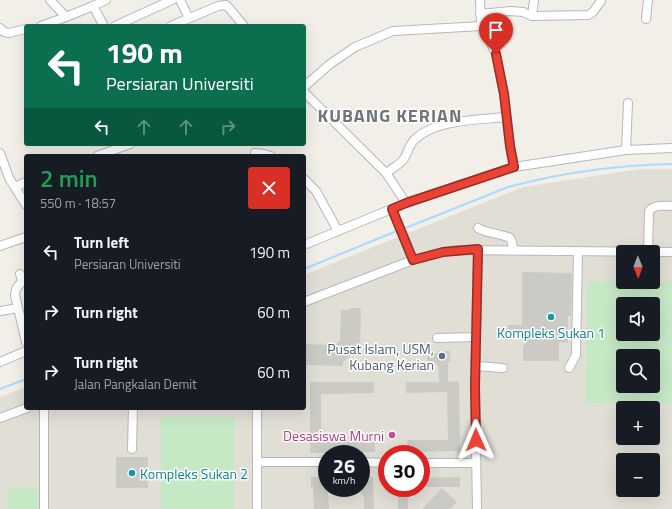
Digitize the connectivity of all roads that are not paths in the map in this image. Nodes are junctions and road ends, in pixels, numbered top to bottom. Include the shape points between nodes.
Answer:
1 (50, 0) edge
2 (106, 0) edge
3 (172, 0) edge
4 (180, 0) edge
5 (480, 0) edge
6 (534, 0) edge
7 (648, 0) edge
8 (601, 1) dead end
9 (93, 6) junction
10 (480, 14) junction
11 (532, 16) junction
12 (66, 17) junction
13 (189, 18) junction
14 (646, 19) dead end
15 (49, 24) edge
16 (103, 24) edge
17 (119, 24) edge
18 (176, 24) edge
19 (242, 24) edge
20 (482, 26) junction
21 (0, 28) edge
22 (24, 29) edge
23 (306, 85) edge
24 (306, 94) edge
25 (628, 103) dead end
26 (506, 117) junction
27 (124, 146) edge
28 (672, 148) edge
29 (626, 150) junction
30 (0, 153) edge
31 (256, 153) dead end
32 (102, 154) edge
33 (264, 154) edge
34 (514, 167) junction
35 (386, 173) junction
36 (306, 181) edge
37 (24, 183) edge
38 (16, 187) junction
39 (24, 201) edge
40 (406, 203) junction
41 (672, 206) edge
42 (392, 209) junction
43 (478, 228) dead end
44 (338, 231) junction
45 (24, 238) edge
46 (306, 244) edge
47 (648, 245) edge
48 (0, 246) edge
49 (478, 249) junction
50 (514, 250) junction
51 (578, 251) junction
52 (616, 252) edge
53 (660, 252) edge
54 (672, 252) edge
55 (413, 260) junction
56 (20, 274) dead end
57 (306, 301) edge
58 (18, 308) junction
59 (0, 311) edge
60 (24, 334) edge
61 (476, 337) junction
62 (436, 338) dead end
63 (24, 352) edge
64 (0, 362) edge
65 (476, 366) junction
66 (503, 368) dead end
67 (570, 368) dead end
68 (24, 409) edge
69 (44, 410) edge
70 (133, 410) edge
71 (257, 410) edge
72 (0, 418) edge
73 (132, 449) dead end
74 (257, 462) junction
75 (318, 462) edge
76 (430, 463) edge
77 (476, 463) junction
78 (44, 509) edge
79 (257, 509) edge
80 (476, 509) edge

1 - 12 street
2 - 9 street
3 - 17 street
4 - 13 street
5 - 10 street
6 - 11 street
7 - 14 street
8 - 11 street via 588,15
9 - 12 street
9 - 16 street
10 - 11 street via 511,11
10 - 20 street
12 - 15 street
13 - 18 street
13 - 19 street via 226,5
20 - 23 street via 392,31 355,47
20 - 26 street via 496,54
21 - 22 street via 9,33
24 - 35 street
25 - 29 street
26 - 34 street
26 - 35 street via 446,124 426,131 409,146 404,159
27 - 32 street
28 - 29 street
29 - 34 street
30 - 38 street via 9,178
31 - 33 street
34 - 40 street
35 - 40 street
36 - 44 street via 316,191
37 - 38 street
38 - 39 street
40 - 42 street
41 - 47 street via 656,206 649,211
42 - 44 street
42 - 55 street
43 - 50 street via 512,239
44 - 46 street
45 - 48 street
49 - 50 street
49 - 55 street via 443,252
49 - 61 street
50 - 51 street
51 - 52 street
51 - 67 street via 576,355
53 - 54 street
55 - 57 street
56 - 58 street via 22,280 15,292
58 - 59 street
58 - 60 street
61 - 62 street
61 - 65 street
63 - 64 street
65 - 66 street
65 - 77 street
68 - 72 street
69 - 78 street
70 - 73 street
71 - 74 street
74 - 75 street
74 - 79 street
76 - 77 street
77 - 80 street

